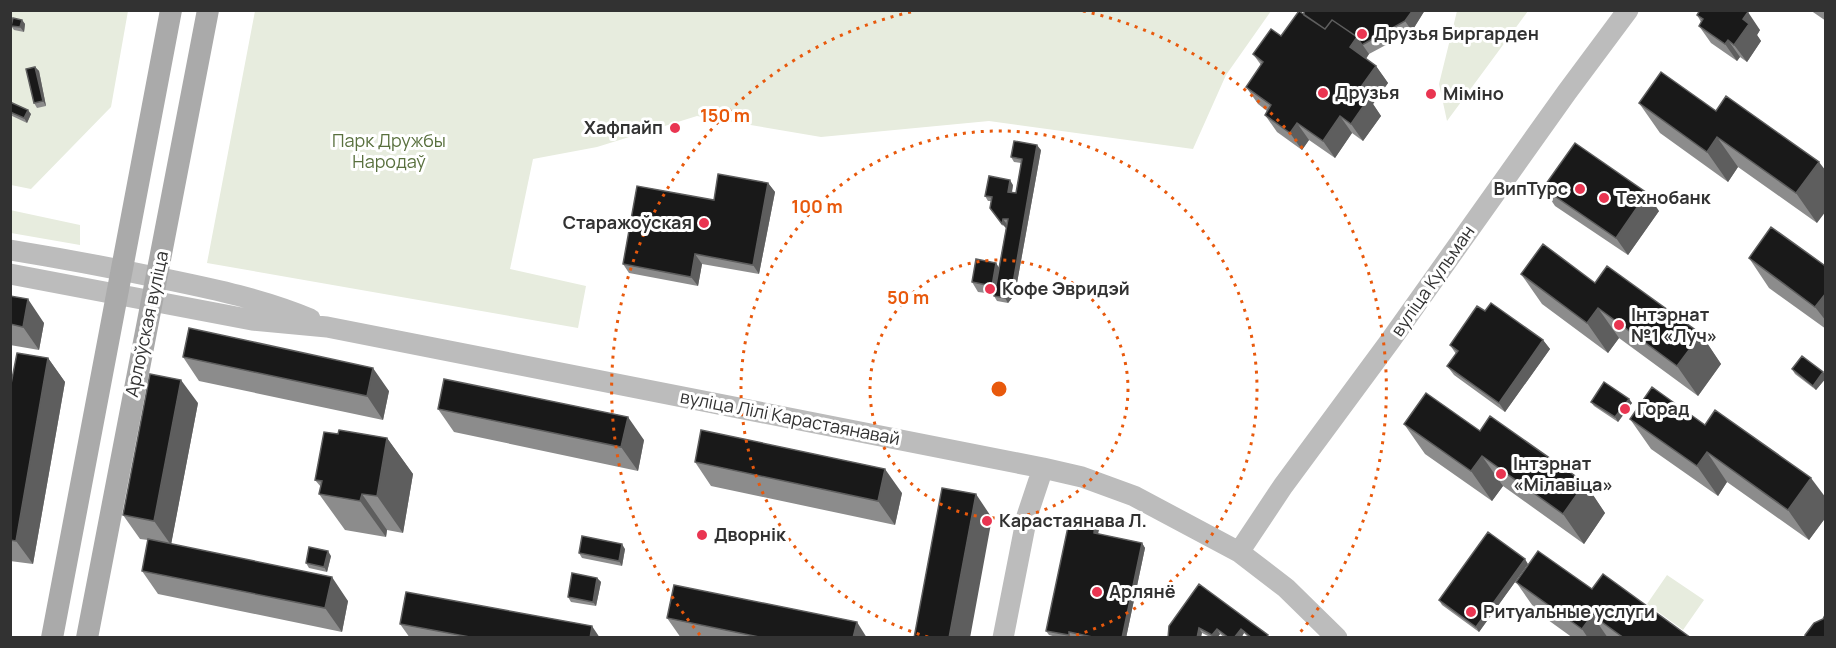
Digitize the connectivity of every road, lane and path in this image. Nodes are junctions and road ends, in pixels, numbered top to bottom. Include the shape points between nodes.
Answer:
1 (171, 10) edge
2 (208, 10) edge
3 (1628, 10) edge
4 (10, 250) edge
5 (123, 270) junction
6 (10, 274) edge
7 (157, 277) junction
8 (118, 295) junction
9 (152, 302) junction
10 (327, 327) junction
11 (1043, 468) junction
12 (1239, 552) junction
13 (52, 638) edge
14 (87, 638) edge
15 (1003, 638) edge
16 (1337, 638) edge

1 - 5 main road, Арлоўская вуліца
2 - 7 main road, Арлоўская вуліца
3 - 12 main road, вуліца Кульман
4 - 5 main road, вуліца Лілі Карастаянавай
5 - 7 main road, вуліца Лілі Карастаянавай
5 - 8 main road, Арлоўская вуліца
6 - 8 main road, вуліца Лілі Карастаянавай
7 - 9 main road, Арлоўская вуліца
7 - 10 main road, вуліца Лілі Карастаянавай via 259,300
8 - 9 main road, вуліца Лілі Карастаянавай
8 - 13 main road, Арлоўская вуліца
9 - 10 main road, вуліца Лілі Карастаянавай via 252,320
9 - 14 main road, Арлоўская вуліца
10 - 11 main road, вуліца Лілі Карастаянавай
11 - 12 main road, вуліца Лілі Карастаянавай via 1134,496
11 - 15 main road via 1027,516
12 - 16 main road, вуліца Лілі Карастаянавай via 1286,588

